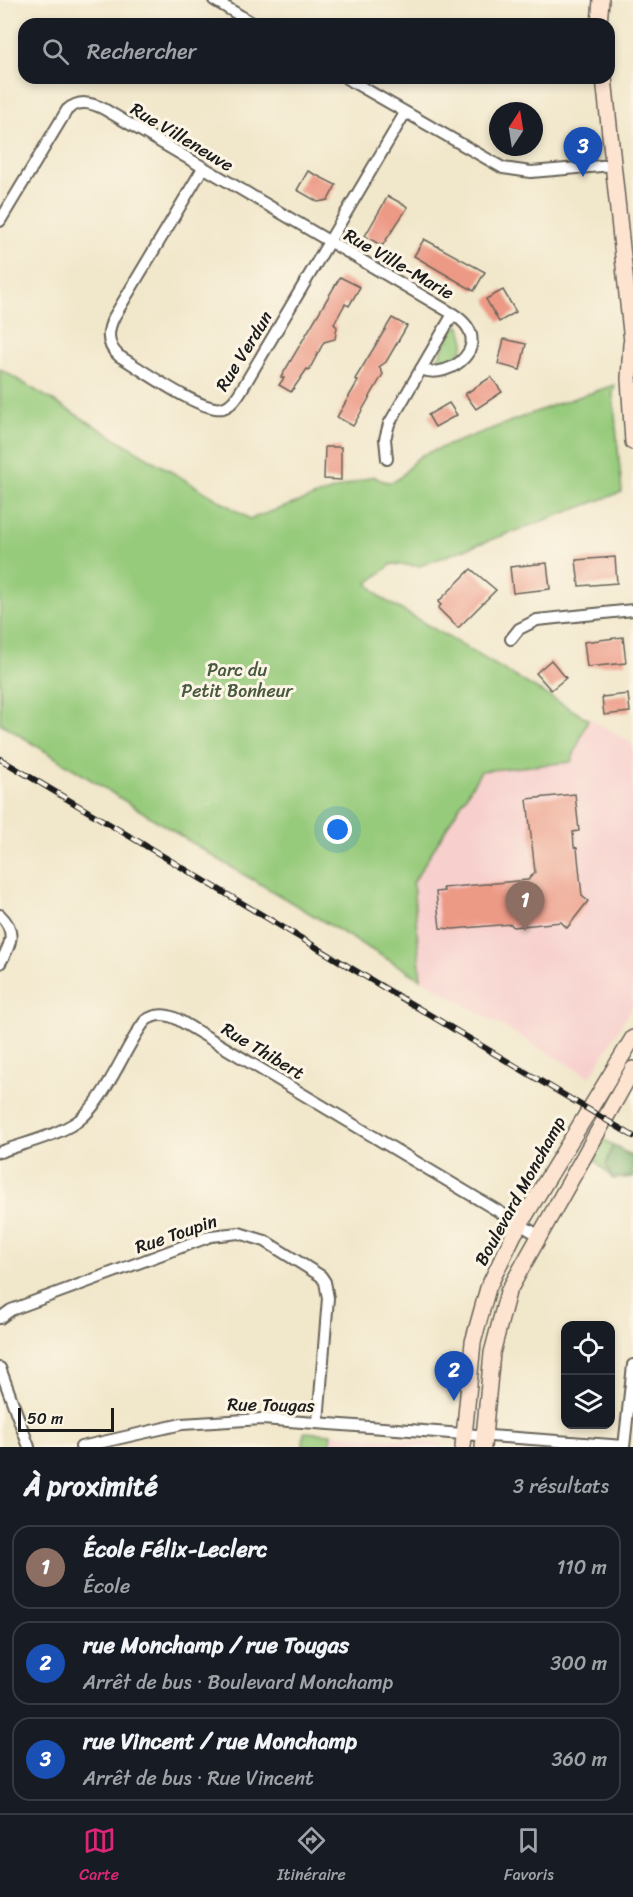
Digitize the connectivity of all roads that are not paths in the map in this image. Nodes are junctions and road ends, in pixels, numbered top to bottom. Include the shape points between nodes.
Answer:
1 (214, 0) edge
2 (601, 0) edge
3 (244, 18) edge
4 (600, 18) edge
5 (356, 84) edge
6 (605, 84) edge
7 (405, 113) junction
8 (613, 165) junction
9 (202, 168) junction
10 (0, 221) edge
11 (329, 242) junction
12 (629, 279) edge
13 (453, 314) junction
14 (632, 347) edge
15 (421, 369) junction
16 (633, 442) edge
17 (387, 459) dead end
18 (633, 610) edge
19 (511, 639) dead end
20 (0, 915) edge
21 (0, 963) edge
22 (633, 1038) edge
23 (633, 1069) edge
24 (0, 1152) edge
25 (520, 1224) junction
26 (538, 1235) junction
27 (0, 1318) edge
28 (633, 1365) edge
29 (0, 1368) edge
30 (318, 1422) junction
31 (463, 1440) edge
32 (483, 1441) edge
33 (29, 1447) edge
34 (81, 1447) edge
35 (624, 1447) edge

1 - 3 street
2 - 4 street
5 - 7 street
6 - 8 street
7 - 8 street via 512,171
7 - 11 street, Rue Verdun
8 - 12 street
9 - 10 street, Rue Villeneuve via 96,105 78,103 67,110
9 - 11 street, Rue Villeneuve
9 - 11 street, Rue Verdun via 114,317 108,339 119,356 198,403 219,408 236,399
11 - 13 street, Rue Ville-Marie
12 - 14 street
13 - 15 street, Rue Ville-Marie
13 - 15 street, Rue Ville-Marie via 468,326 471,349 450,366 430,372
14 - 16 street via 629,379
15 - 17 street, Rue Ville-Marie via 389,424 384,439
18 - 19 street via 537,620 519,629
20 - 21 street via 9,925 12,939
22 - 25 street, Boulevard Monchamp
23 - 26 street, Boulevard Monchamp
24 - 25 street, Rue Thibert via 79,1120 96,1101 145,1021 165,1015
25 - 26 street, Rue Thibert
25 - 31 street, Boulevard Monchamp via 492,1281 477,1324
26 - 32 street, Boulevard Monchamp via 513,1281 498,1322
27 - 30 street, Rue Toupin via 11,1310 211,1236 239,1233 256,1237 315,1271 325,1282 328,1298
28 - 35 street
29 - 33 street
30 - 31 street, Rue Tougas
30 - 34 street, Rue Tougas via 254,1419 182,1424
31 - 32 street, Rue Tougas
32 - 35 street, Rue Tougas

